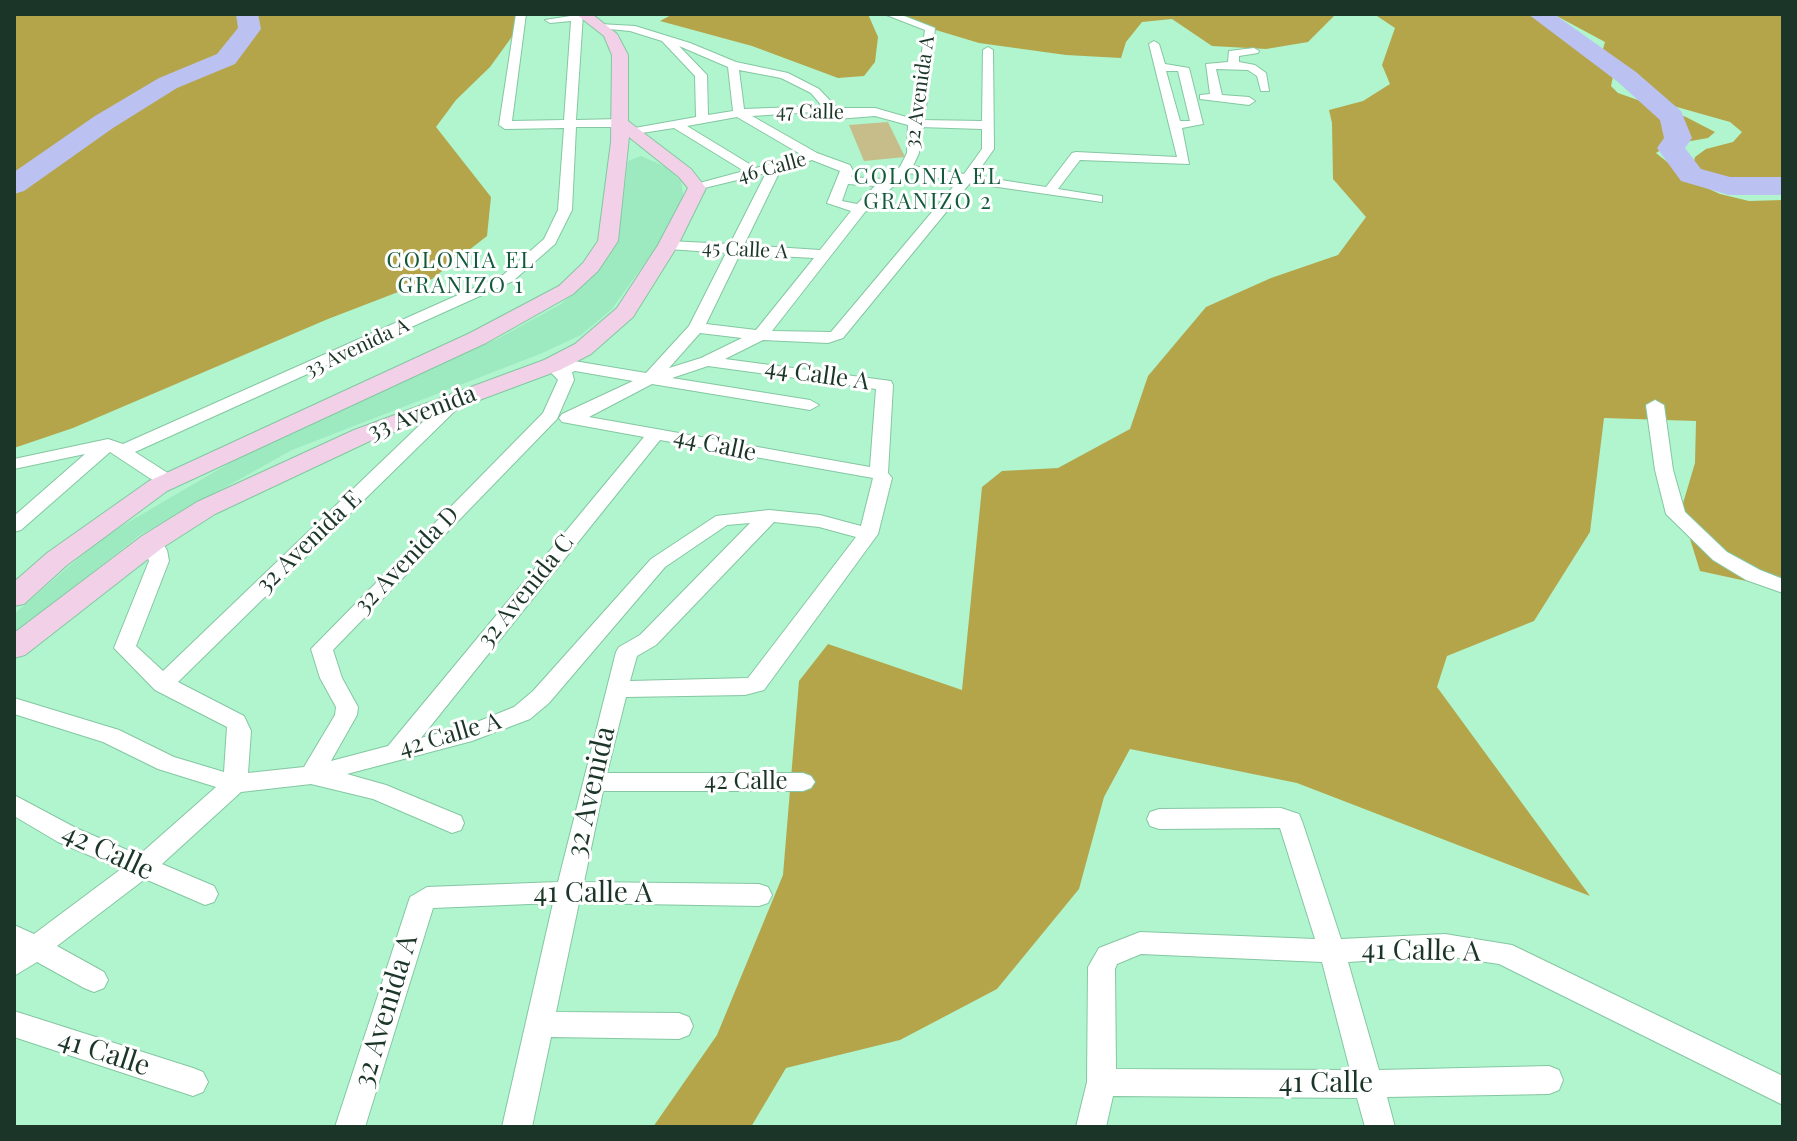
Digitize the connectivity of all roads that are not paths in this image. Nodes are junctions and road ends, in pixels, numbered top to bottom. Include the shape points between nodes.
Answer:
1 (521, 14) edge
2 (889, 14) edge
3 (579, 15) edge
4 (550, 20) dead end
5 (603, 26) junction
6 (663, 37) junction
7 (1154, 44) dead end
8 (988, 50) dead end
9 (1254, 51) dead end
10 (733, 65) junction
11 (1234, 65) junction
12 (1161, 67) junction
13 (1265, 89) dead end
14 (1192, 97) junction
15 (1217, 98) junction
16 (1249, 101) dead end
17 (739, 113) junction
18 (836, 117) junction
19 (702, 119) junction
20 (914, 123) junction
21 (675, 124) junction
22 (568, 125) junction
23 (987, 125) junction
24 (1174, 125) junction
25 (629, 134) junction
26 (813, 156) junction
27 (776, 166) junction
28 (905, 169) junction
29 (756, 173) junction
30 (844, 174) junction
31 (966, 180) junction
32 (886, 183) junction
33 (697, 188) junction
34 (1050, 191) junction
35 (1097, 199) dead end
36 (860, 209) junction
37 (668, 245) junction
38 (737, 250) junction
39 (822, 254) junction
40 (696, 328) junction
41 (760, 335) junction
42 (707, 361) junction
43 (556, 368) junction
44 (650, 379) junction
45 (456, 400) junction
46 (810, 405) dead end
47 (1655, 405) dead end
48 (561, 417) junction
49 (656, 433) junction
50 (115, 448) junction
51 (14, 464) edge
52 (879, 474) junction
53 (167, 481) junction
54 (769, 516) junction
55 (14, 526) edge
56 (868, 534) junction
57 (152, 542) junction
58 (1783, 586) edge
59 (16, 594) edge
60 (591, 638) junction
61 (14, 648) edge
62 (632, 648) junction
63 (163, 684) junction
64 (616, 689) junction
65 (14, 706) edge
66 (397, 751) junction
67 (311, 775) junction
68 (593, 782) junction
69 (803, 782) dead end
70 (235, 784) junction
71 (14, 804) edge
72 (1159, 819) dead end
73 (452, 823) dead end
74 (141, 868) junction
75 (568, 892) junction
76 (205, 894) dead end
77 (759, 895) dead end
78 (427, 898) joint
79 (21, 949) edge
80 (1332, 951) junction
81 (94, 980) dead end
82 (14, 1024) edge
83 (538, 1024) junction
84 (679, 1026) dead end
85 (1549, 1080) dead end
86 (193, 1082) dead end
87 (1102, 1082) junction
88 (1367, 1084) junction
89 (1783, 1091) edge
90 (350, 1127) edge
91 (517, 1127) edge
92 (1091, 1127) edge
93 (1380, 1127) edge

1 - 22 street, 47 Calle via 505,125
2 - 20 street, 32 Avenida A via 930,28
3 - 4 street
3 - 5 street
3 - 22 street, 33 Avenida A
5 - 6 street
5 - 25 street, 33 Avenida via 620,55
6 - 10 street
6 - 19 street via 701,75
7 - 12 street
8 - 23 street
9 - 11 street via 1233,53
10 - 17 street
10 - 18 street via 784,75 815,91
11 - 13 street via 1262,75
11 - 15 street via 1209,67
12 - 14 street via 1183,68
12 - 24 street
14 - 15 street
14 - 24 street via 1197,124
15 - 16 street
17 - 18 street, 47 Calle via 814,108
17 - 19 street, 47 Calle
17 - 26 street
18 - 20 street, 47 Calle via 875,112
19 - 21 street, 47 Calle
20 - 23 street, 47 Calle
20 - 28 street, 32 Avenida A via 913,153
21 - 25 street, 47 Calle
21 - 29 street
22 - 25 street, 47 Calle
22 - 50 street, 33 Avenida A via 565,210 550,241 508,278
23 - 31 street via 988,149
24 - 34 street via 1184,161 1076,156
25 - 33 street via 685,173
25 - 53 street, 33 Avenida via 608,241 591,267 566,290 478,338
26 - 27 street, 46 Calle
26 - 30 street, 46 Calle
27 - 29 street, 46 Calle
27 - 38 street
28 - 31 street
28 - 32 street, 32 Avenida A
29 - 33 street, 46 Calle
30 - 32 street, 46 Calle
30 - 36 street via 834,203
31 - 34 street
31 - 41 street via 833,337
32 - 36 street, 32 Avenida A
33 - 37 street, 33 Avenida
34 - 35 street
36 - 39 street, 32 Avenida A
37 - 38 street, 45 Calle A
37 - 43 street, 33 Avenida via 625,312
38 - 39 street, 45 Calle A
38 - 40 street
39 - 41 street, 32 Avenida A
40 - 41 street
40 - 44 street
41 - 42 street
42 - 44 street
42 - 52 street, 44 Calle A via 885,385
43 - 44 street via 574,366
43 - 45 street, 33 Avenida
43 - 48 street, 32 Avenida D via 566,380
44 - 46 street
44 - 48 street
45 - 57 street, 33 Avenida via 349,441 206,508
45 - 63 street, 32 Avenida E
47 - 58 street via 1676,514 1720,556
48 - 49 street, 44 Calle
48 - 67 street, 32 Avenida D via 326,642 324,659 347,707
49 - 52 street, 44 Calle
49 - 66 street, 32 Avenida C
50 - 51 street
50 - 53 street
50 - 55 street
52 - 56 street via 883,478
53 - 59 street, 33 Avenida
54 - 56 street, 42 Calle A via 820,521
54 - 60 street, 42 Calle A via 723,520 702,531 658,563
54 - 62 street, 32 Avenida via 648,640
56 - 64 street via 756,684
57 - 61 street, 33 Avenida
57 - 63 street via 159,561 125,648
60 - 62 street
60 - 66 street, 42 Calle A via 522,713 472,733
62 - 64 street, 32 Avenida
63 - 70 street via 236,722 240,731
64 - 68 street, 32 Avenida
65 - 70 street, 42 Calle A
66 - 67 street, 42 Calle A
67 - 70 street, 42 Calle A
67 - 73 street via 378,791
68 - 69 street, 42 Calle
68 - 75 street, 32 Avenida
70 - 74 street
71 - 74 street, 42 Calle
72 - 80 street via 1290,821
74 - 76 street, 42 Calle
74 - 79 street
75 - 77 street, 41 Calle A
75 - 78 street, 41 Calle A
75 - 83 street, 32 Avenida
78 - 90 street, 32 Avenida A via 419,905
79 - 81 street
80 - 87 street, 41 Calle A via 1140,943 1122,948 1101,967
80 - 88 street
80 - 89 street, 41 Calle A via 1445,945 1503,953
82 - 86 street, 41 Calle
83 - 84 street
83 - 91 street, 32 Avenida
85 - 88 street, 41 Calle
87 - 88 street, 41 Calle
87 - 92 street
88 - 93 street

